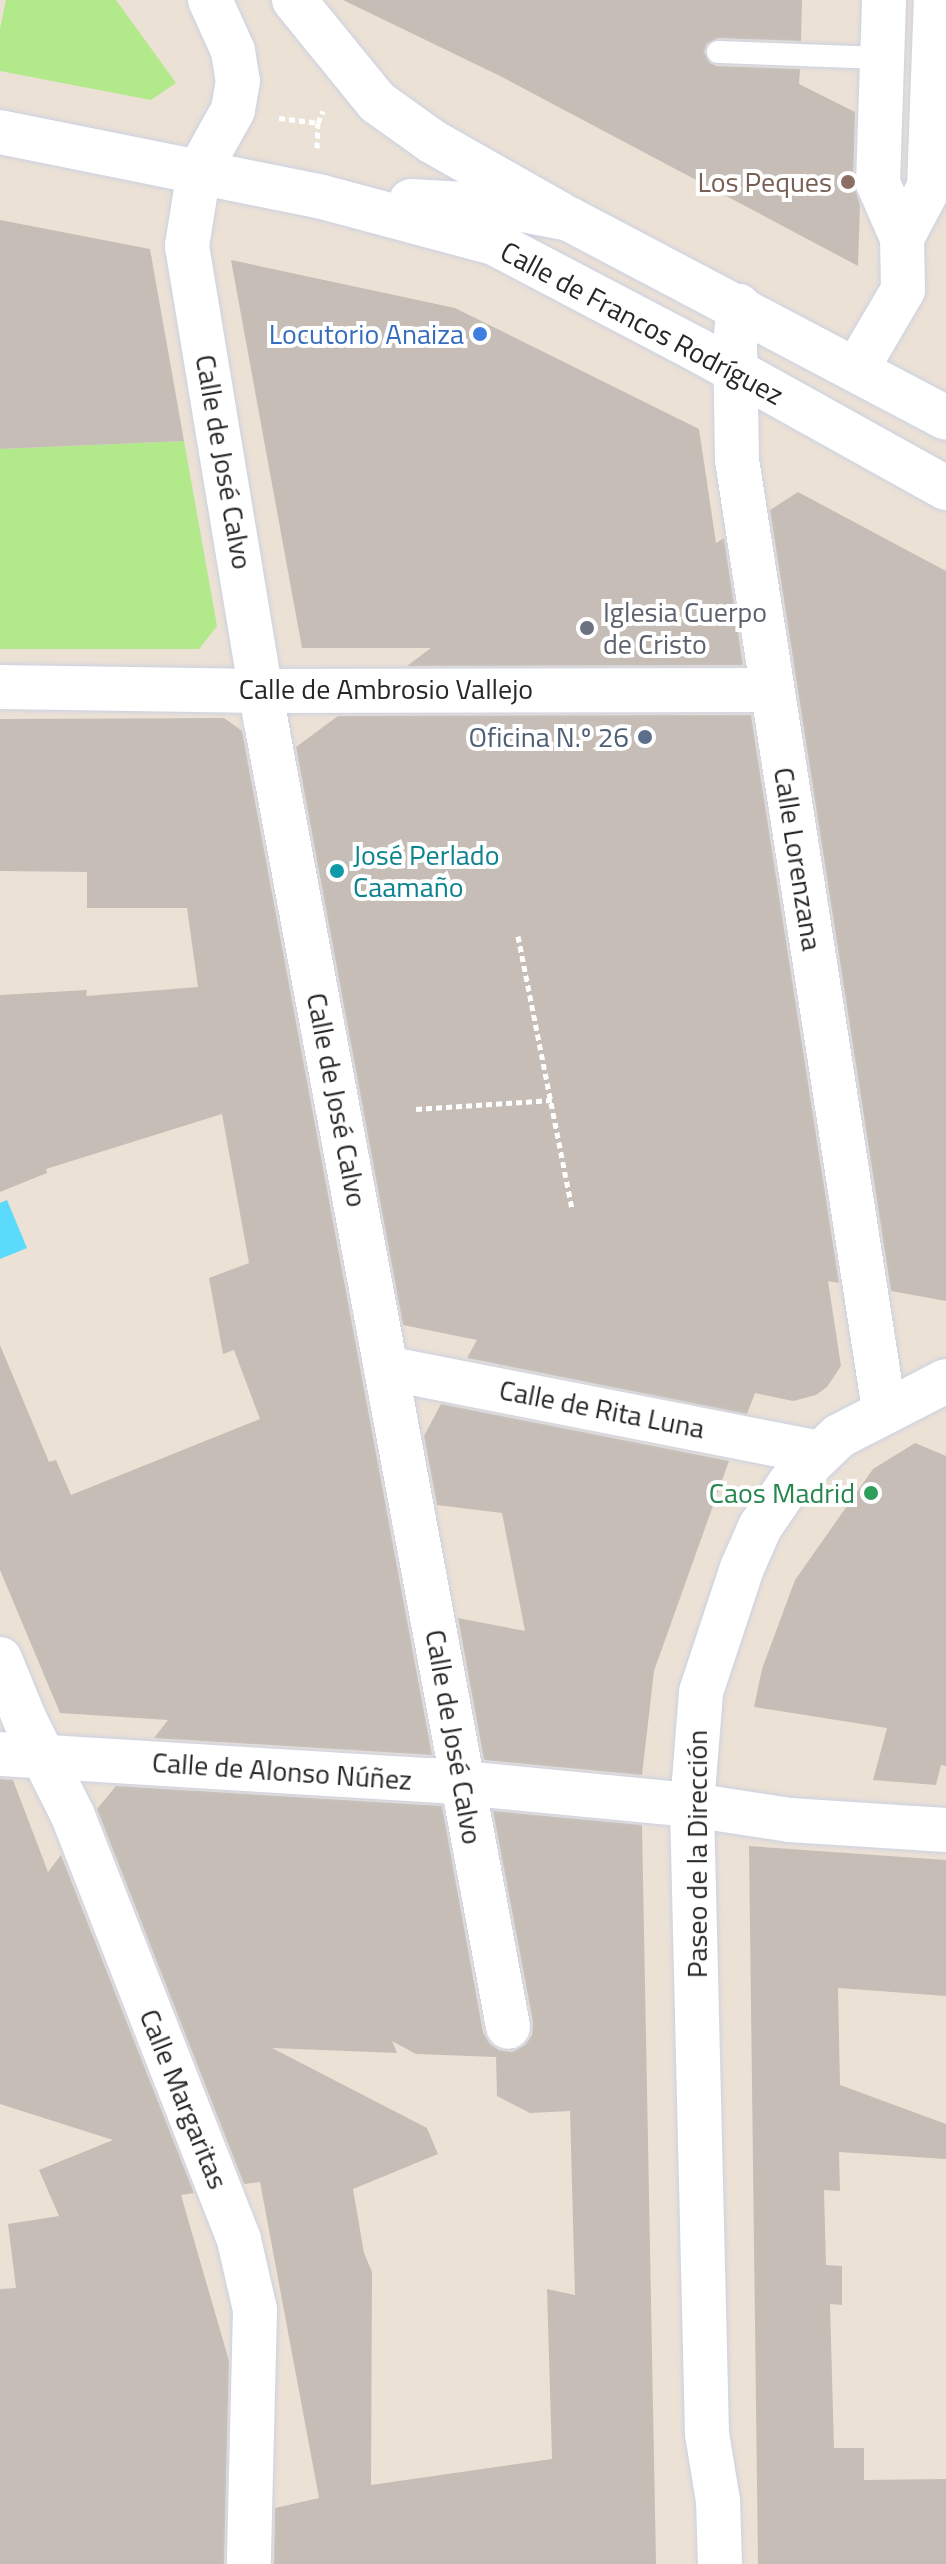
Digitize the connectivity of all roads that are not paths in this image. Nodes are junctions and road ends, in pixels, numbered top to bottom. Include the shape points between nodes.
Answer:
1 (210, 0) edge
2 (294, 0) edge
3 (884, 0) edge
4 (936, 0) edge
5 (718, 52) dead end
6 (940, 57) edge
7 (882, 58) junction
8 (0, 132) edge
9 (199, 171) junction
10 (320, 177) junction
11 (569, 219) junction
12 (902, 238) junction
13 (739, 306) junction
14 (856, 370) junction
15 (736, 371) junction
16 (946, 418) edge
17 (946, 488) edge
18 (0, 687) edge
19 (772, 690) junction
20 (261, 691) junction
21 (386, 1368) junction
22 (946, 1381) edge
23 (884, 1410) junction
24 (818, 1453) junction
25 (0, 1659) edge
26 (0, 1754) edge
27 (45, 1756) junction
28 (463, 1783) junction
29 (692, 1805) junction
30 (946, 1830) edge
31 (508, 2027) dead end
32 (707, 2434) junction
33 (249, 2564) edge
34 (693, 2564) edge
35 (720, 2564) edge

1 - 9 street via 233,51 238,81 233,110
2 - 11 street via 377,102 433,142
3 - 7 street
4 - 6 street
5 - 7 lane
6 - 12 street via 929,187
7 - 12 street via 878,183
8 - 9 street, Calle de Francos Rodríguez
9 - 10 street, Calle de Francos Rodríguez
9 - 20 street, Calle de José Calvo via 187,246
10 - 11 street, Calle de Francos Rodríguez
10 - 15 street, Calle de Francos Rodríguez via 494,243
11 - 13 street, Calle de Francos Rodríguez
12 - 14 street via 903,290
13 - 14 street, Calle de Francos Rodríguez
13 - 15 street, Calle Lorenzana
14 - 16 street, Calle de Francos Rodríguez
15 - 17 street, Calle de Francos Rodríguez
15 - 19 street, Calle Lorenzana via 737,460
18 - 20 street, Calle de Ambrosio Vallejo
19 - 20 street, Calle de Ambrosio Vallejo
19 - 23 street, Calle Lorenzana
20 - 21 street, Calle de José Calvo
21 - 24 street, Calle de Rita Luna
21 - 28 street, Calle de José Calvo
22 - 23 street, Paseo de la Dirección
23 - 24 street, Paseo de la Dirección
24 - 29 street, Paseo de la Dirección via 760,1527 710,1653 695,1730
25 - 27 street, Calle Margaritas
26 - 27 street, Calle de Alonso Núñez
27 - 28 street, Calle de Alonso Núñez
27 - 33 street, Calle Margaritas via 233,2221 251,2287 255,2310
28 - 29 street, Calle de Alonso Núñez
28 - 31 street, Calle de José Calvo
29 - 30 street, Calle de Alonso Núñez via 790,1820
29 - 32 street, Paseo de la Dirección
32 - 34 street, Paseo de la Dirección via 692,2499
32 - 35 street, Paseo de la Dirección via 718,2501

